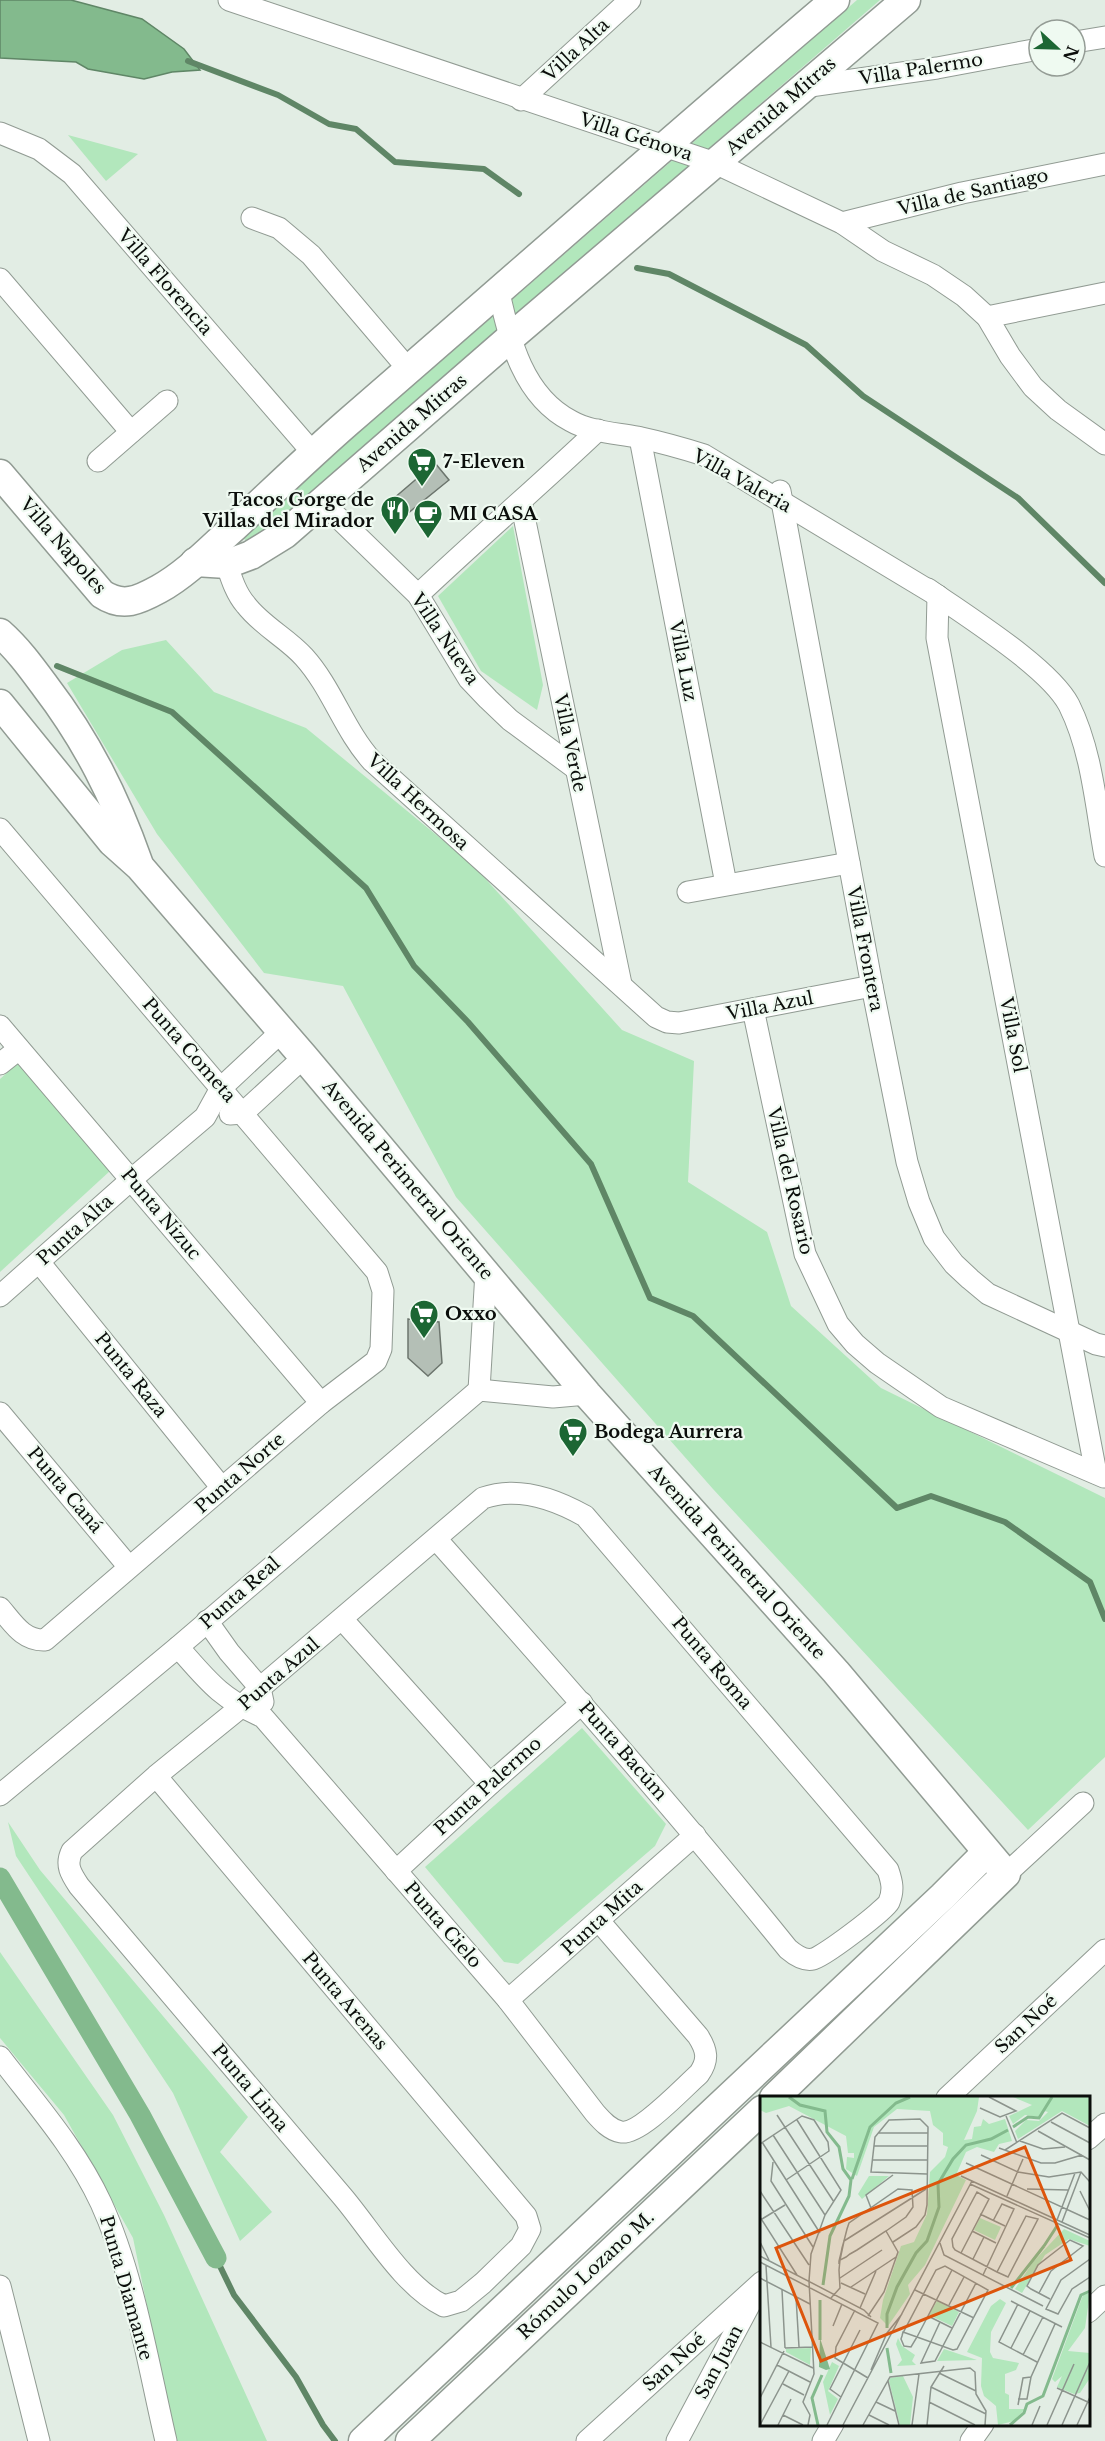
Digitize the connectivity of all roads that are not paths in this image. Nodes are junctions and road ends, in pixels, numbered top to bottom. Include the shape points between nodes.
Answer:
1 (229, 0) edge
2 (835, 0) edge
3 (906, 0) edge
4 (623, 1) edge
5 (1105, 37) edge
6 (1087, 40) edge
7 (1027, 51) edge
8 (802, 87) junction
9 (522, 100) junction
10 (0, 134) edge
11 (663, 146) junction
12 (715, 163) junction
13 (1105, 164) edge
14 (252, 218) dead end
15 (842, 223) junction
16 (0, 279) edge
17 (499, 293) junction
18 (1105, 293) edge
19 (987, 317) junction
20 (510, 338) junction
21 (409, 370) junction
22 (167, 401) dead end
23 (1105, 422) edge
24 (1081, 427) junction
25 (598, 430) junction
26 (131, 432) junction
27 (640, 438) junction
28 (1105, 444) edge
29 (313, 453) junction
30 (98, 461) dead end
31 (0, 474) edge
32 (760, 477) dead end
33 (782, 497) junction
34 (322, 502) junction
35 (521, 502) junction
36 (223, 553) junction
37 (195, 562) joint
38 (418, 595) junction
39 (938, 596) junction
40 (0, 633) edge
41 (0, 645) edge
42 (0, 704) edge
43 (40, 753) junction
44 (575, 768) junction
45 (0, 829) edge
46 (1105, 856) edge
47 (849, 863) junction
48 (140, 867) junction
49 (726, 884) junction
50 (688, 892) dead end
51 (621, 984) junction
52 (872, 986) junction
53 (753, 1009) junction
54 (667, 1022) joint
55 (0, 1026) edge
56 (282, 1031) junction
57 (19, 1048) junction
58 (304, 1057) junction
59 (0, 1065) edge
60 (221, 1088) junction
61 (243, 1113) junction
62 (205, 1118) junction
63 (132, 1179) junction
64 (39, 1262) junction
65 (377, 1272) joint
66 (486, 1272) junction
67 (0, 1296) edge
68 (1070, 1331) junction
69 (1105, 1346) edge
70 (478, 1390) junction
71 (587, 1394) junction
72 (321, 1403) junction
73 (0, 1413) edge
74 (1100, 1475) edge
75 (222, 1488) junction
76 (495, 1494) joint
77 (437, 1539) junction
78 (129, 1568) junction
79 (0, 1608) edge
80 (342, 1619) junction
81 (207, 1621) junction
82 (178, 1647) junction
83 (260, 1688) junction
84 (582, 1703) junction
85 (241, 1707) junction
86 (263, 1717) junction
87 (156, 1776) junction
88 (490, 1784) junction
89 (0, 1795) edge
90 (1083, 1803) dead end
91 (695, 1835) junction
92 (986, 1852) junction
93 (68, 1860) joint
94 (396, 1871) junction
95 (1006, 1874) junction
96 (599, 1921) junction
97 (1105, 1950) edge
98 (810, 1960) joint
99 (508, 2000) junction
100 (0, 2057) edge
101 (778, 2096) edge
102 (948, 2096) edge
103 (760, 2114) edge
104 (1105, 2124) edge
105 (1090, 2138) edge
106 (760, 2285) edge
107 (0, 2286) edge
108 (760, 2287) edge
109 (1105, 2296) edge
110 (444, 2306) joint
111 (1090, 2311) edge
112 (832, 2426) edge
113 (982, 2426) edge
114 (39, 2441) edge
115 (166, 2441) edge
116 (363, 2441) edge
117 (410, 2441) edge
118 (587, 2441) edge
119 (677, 2441) edge
120 (823, 2441) edge
121 (971, 2441) edge

1 - 9 street, Villa Génova
2 - 11 street, Avenida Mitras
3 - 8 street, Avenida Mitras
4 - 9 street, Villa Alta
5 - 6 street
7 - 8 street, Villa Palermo
8 - 12 street, Avenida Mitras
9 - 11 street, Villa Génova
10 - 29 street, Villa Florencia via 39,149 72,174
11 - 12 street, Villa Génova
11 - 17 street, Avenida Mitras
12 - 15 street, Villa Génova
12 - 20 street, Avenida Mitras
13 - 15 street, Villa de Santiago via 962,193
14 - 21 street via 279,228 311,255
15 - 19 street, Villa Génova via 883,250 933,275
16 - 26 street
17 - 20 street, Villa Valeria
17 - 21 street, Avenida Mitras
18 - 19 street
19 - 24 street, Villa Génova via 1033,387
20 - 25 street, Villa Valeria via 537,393 572,422
20 - 34 street, Avenida Mitras
21 - 29 street, Avenida Mitras
22 - 26 street
23 - 24 street
24 - 28 street, Villa Génova
25 - 27 street, Villa Valeria
25 - 35 street
26 - 30 street
27 - 33 street, Villa Valeria via 704,455
27 - 49 street, Villa Luz
29 - 36 street, Avenida Mitras
31 - 37 street, Villa Napoles via 112,601 135,601 161,588
32 - 33 street, Villa Valeria
33 - 39 street, Villa Valeria
33 - 47 street, Villa Frontera
34 - 36 street, Avenida Mitras via 269,545
34 - 38 street, Villa Nueva
35 - 38 street
35 - 44 street, Villa Verde
36 - 37 street, Avenida Mitras
36 - 51 street, Villa Hermosa via 246,606 304,657 358,746 387,777
38 - 44 street, Villa Nueva via 469,679 510,720
39 - 46 street, Villa Valeria via 1029,662 1068,704 1085,752
39 - 68 street, Villa Sol via 936,638
40 - 48 street, Avenida Perimetral Oriente via 14,645 74,724 115,804
41 - 43 street via 56,714 58,732
42 - 43 street, Avenida Perimetral Oriente
43 - 48 street, Avenida Perimetral Oriente via 112,842
44 - 51 street, Villa Verde
45 - 60 street, Punta Cometa
47 - 49 street
47 - 52 street, Villa Frontera
48 - 56 street, Avenida Perimetral Oriente
49 - 50 street
51 - 54 street, Villa Hermosa via 656,1017
52 - 53 street, Villa Azul
52 - 68 street, Villa Frontera via 907,1162 934,1238 954,1264 988,1294
53 - 54 street, Villa Azul
53 - 74 street, Villa del Rosario via 805,1254 838,1324 877,1363 934,1403
55 - 57 street, Punta Nizuc
56 - 58 street, Avenida Perimetral Oriente
56 - 60 street, Punta Alta
57 - 59 street
57 - 63 street, Punta Nizuc
58 - 61 street
58 - 66 street, Avenida Perimetral Oriente
60 - 61 street, Punta Cometa
60 - 62 street, Punta Alta
61 - 62 street
61 - 65 street, Punta Cometa
62 - 63 street, Punta Alta
63 - 64 street, Punta Alta
63 - 72 street, Punta Nizuc
64 - 67 street, Punta Alta
64 - 75 street, Punta Raza
65 - 72 street, Punta Norte via 383,1291 381,1349 376,1361
66 - 70 street
66 - 71 street, Avenida Perimetral Oriente
68 - 69 street
68 - 74 street, Villa Sol
70 - 71 street via 553,1397
70 - 81 street, Punta Real
71 - 92 street, Avenida Perimetral Oriente via 836,1672
72 - 75 street, Punta Norte
73 - 78 street, Punta Caná
75 - 78 street, Punta Norte
76 - 77 street, Punta Azul via 483,1498
76 - 98 street, Punta Roma via 508,1492 551,1500 585,1516 888,1870 894,1887 888,1904 827,1953
77 - 80 street, Punta Azul
77 - 84 street, Punta Bacúm
78 - 79 street, Punta Norte via 45,1640 34,1641 24,1635
80 - 83 street, Punta Azul
80 - 88 street
81 - 82 street, Punta Real
81 - 83 street
82 - 85 street, Punta Cielo via 214,1688
82 - 89 street, Punta Real
83 - 85 street, Punta Azul
83 - 86 street
84 - 88 street, Punta Palermo
84 - 91 street, Punta Bacúm
85 - 86 street, Punta Cielo
85 - 87 street, Punta Azul
86 - 94 street, Punta Cielo
87 - 93 street, Punta Azul via 72,1851
87 - 110 street, Punta Arenas via 526,2216 530,2229 521,2246 461,2301
88 - 94 street, Punta Palermo
90 - 95 street
91 - 96 street, Punta Mita
91 - 98 street, Punta Bacúm via 788,1949
92 - 95 street, Avenida Perimetral Oriente
92 - 116 street
93 - 110 street, Punta Lima via 79,1886 414,2285
94 - 99 street, Punta Cielo
95 - 101 street, Rómulo Lozano M.
96 - 99 street, Punta Mita
96 - 99 street, Punta Cielo via 698,2036 707,2054 699,2074 648,2120 622,2132 604,2123
97 - 102 street, San Noé
100 - 115 street, Punta Diamante via 69,2146 100,2201 112,2229 140,2328
103 - 117 street, Rómulo Lozano M.
104 - 105 street
106 - 118 street, San Noé
107 - 114 street
108 - 119 street, San Juan
109 - 111 street
112 - 120 street
113 - 121 street

